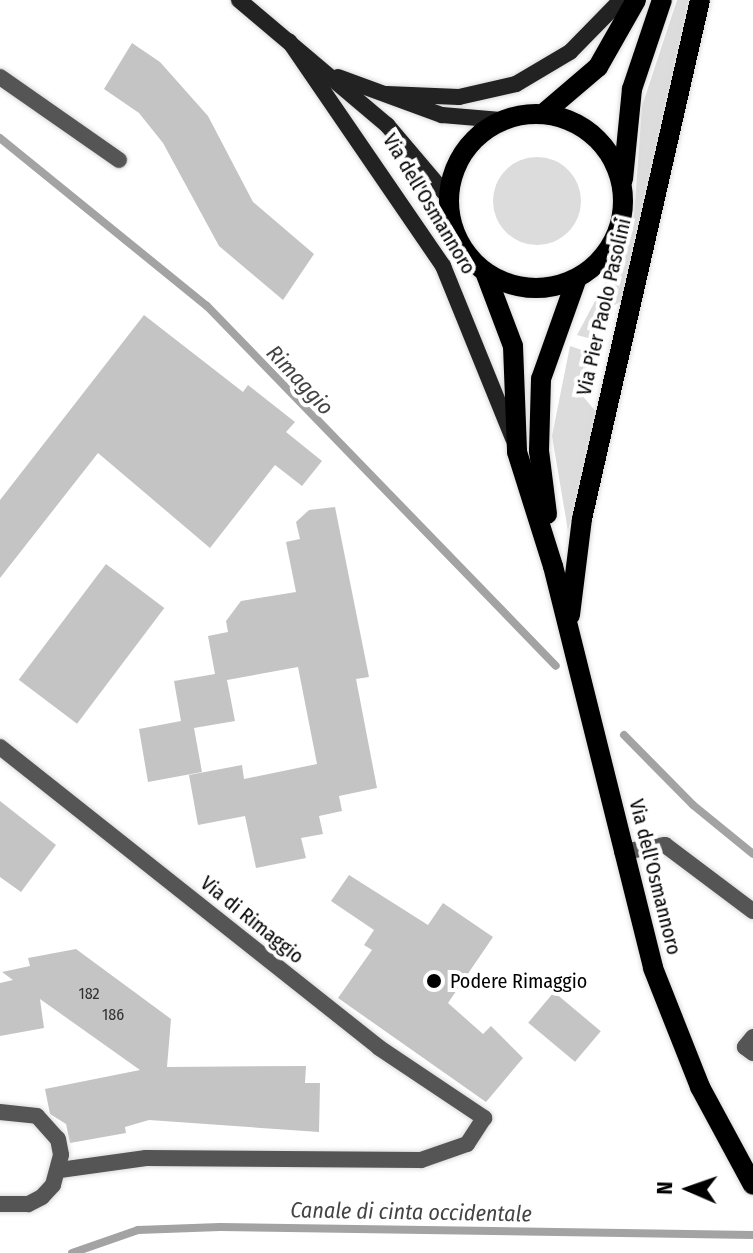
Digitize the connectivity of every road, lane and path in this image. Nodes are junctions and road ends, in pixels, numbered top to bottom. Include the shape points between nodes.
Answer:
1 (239, 0) edge
2 (621, 0) edge
3 (636, 0) edge
4 (662, 0) edge
5 (700, 0) edge
6 (289, 41) junction
7 (330, 74) junction
8 (0, 77) edge
9 (387, 94) junction
10 (544, 113) junction
11 (501, 120) junction
12 (119, 160) dead end
13 (623, 187) junction
14 (449, 198) junction
15 (485, 272) junction
16 (577, 278) junction
17 (517, 452) junction
18 (553, 566) junction
19 (568, 627) junction
20 (0, 747) edge
21 (622, 852) junction
22 (753, 911) edge
23 (753, 1037) edge
24 (753, 1053) edge
25 (0, 1112) edge
26 (60, 1170) junction
27 (753, 1185) edge
28 (0, 1204) edge

1 - 6 street, Via dell'Osmannoro
2 - 9 street via 570,52 535,77 459,97
3 - 10 main road via 598,67
4 - 13 main road via 632,89
5 - 19 main road, Via Pier Paolo Pasolini via 582,519
6 - 7 street, Via dell'Osmannoro
6 - 17 street, Via dell'Osmannoro via 443,266
7 - 9 street, Via dell'Osmannoro
7 - 14 street, Via dell'Osmannoro via 387,125
8 - 12 street
9 - 11 street, Via dell'Osmannoro via 442,115
10 - 11 main road, Via dell'Osmannoro
10 - 13 main road, Via dell'Osmannoro via 572,121 596,137
11 - 14 main road, Via dell'Osmannoro via 464,151
13 - 16 main road, Via dell'Osmannoro via 621,219 609,249
14 - 15 main road, Via dell'Osmannoro via 458,240
15 - 16 main road, Via dell'Osmannoro via 540,288
15 - 17 main road, Via dell'Osmannoro via 513,346
16 - 18 main road, Via dell'Osmannoro via 541,379 539,451
17 - 18 main road, Via dell'Osmannoro
18 - 19 main road, Via dell'Osmannoro
19 - 21 main road, Via dell'Osmannoro
20 - 26 street, Via di Rimaggio via 378,1047 484,1118 467,1144 421,1160 146,1158
21 - 22 street via 658,842
21 - 27 main road, Via dell'Osmannoro via 675,1027
23 - 24 street via 745,1047
25 - 26 street via 22,1110 49,1126 58,1139
26 - 28 street via 42,1197 28,1204

